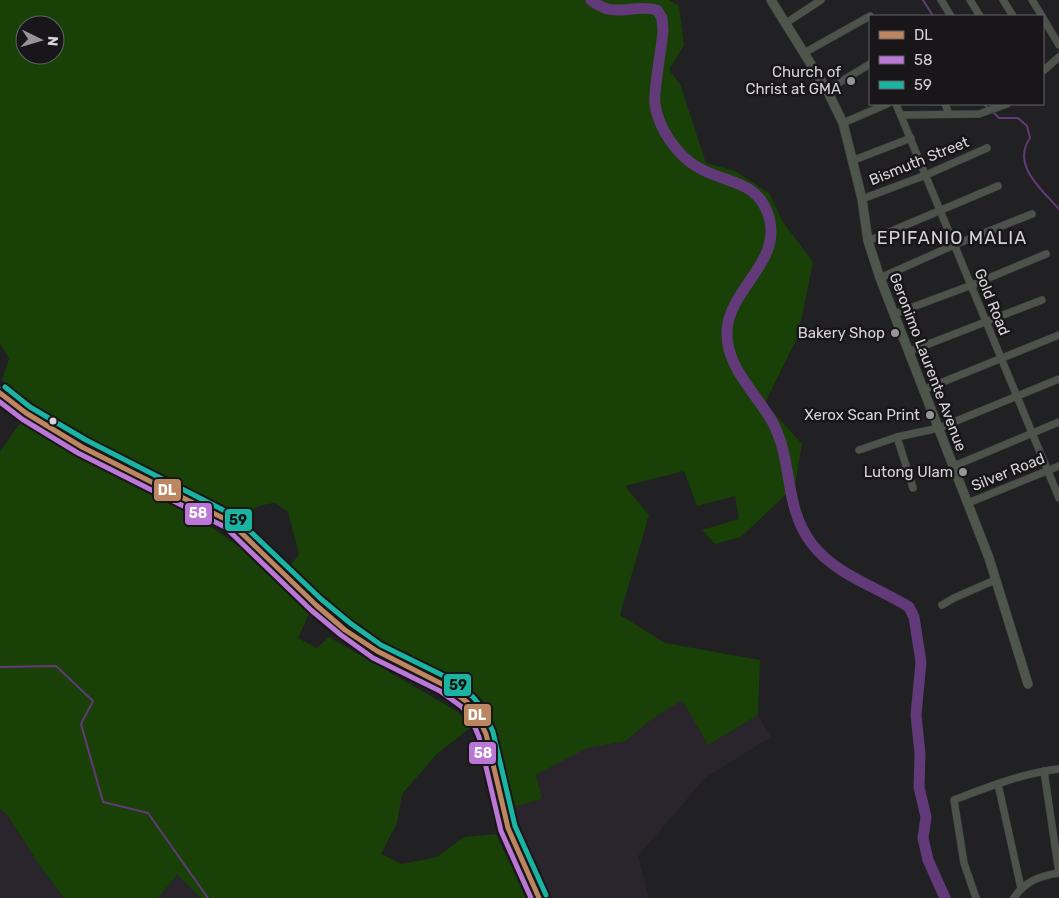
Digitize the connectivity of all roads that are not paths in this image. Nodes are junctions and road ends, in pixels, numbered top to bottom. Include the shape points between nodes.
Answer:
1 (771, 0) edge
2 (821, 0) edge
3 (941, 0) edge
4 (970, 0) edge
5 (1003, 0) edge
6 (1032, 0) edge
7 (950, 15) edge
8 (979, 15) edge
9 (1012, 15) edge
10 (1041, 15) edge
11 (869, 17) edge
12 (1044, 20) edge
13 (786, 23) junction
14 (1059, 45) edge
15 (804, 53) junction
16 (1059, 57) edge
17 (869, 65) edge
18 (1044, 68) edge
19 (827, 90) junction
20 (885, 105) edge
21 (897, 105) edge
22 (946, 105) edge
23 (1002, 105) edge
24 (949, 114) junction
25 (902, 115) junction
26 (843, 123) junction
27 (911, 138) junction
28 (987, 148) dead end
29 (854, 160) junction
30 (926, 175) junction
31 (998, 186) dead end
32 (862, 199) junction
33 (941, 212) junction
34 (1032, 214) dead end
35 (868, 241) junction
36 (954, 245) junction
37 (1046, 254) dead end
38 (880, 278) junction
39 (972, 286) junction
40 (1042, 300) dead end
41 (894, 314) junction
42 (986, 322) junction
43 (1059, 335) edge
44 (908, 352) junction
45 (1000, 359) junction
46 (1059, 378) edge
47 (923, 390) junction
48 (0, 393) edge
49 (1016, 397) junction
50 (1059, 422) edge
51 (939, 428) junction
52 (1031, 433) junction
53 (897, 437) junction
54 (859, 450) dead end
55 (954, 466) junction
56 (1059, 466) edge
57 (1048, 471) junction
58 (913, 488) dead end
59 (1059, 498) edge
60 (968, 503) junction
61 (995, 580) junction
62 (942, 605) dead end
63 (1028, 684) dead end
64 (1059, 769) edge
65 (1044, 771) junction
66 (998, 784) junction
67 (1059, 872) edge
68 (1021, 888) junction
69 (539, 898) edge
70 (976, 898) edge
71 (1014, 898) edge

1 - 13 street, Geronimo Laurente Avenue
2 - 13 street
3 - 7 street
4 - 8 street
5 - 9 street
6 - 10 street
11 - 15 street
12 - 14 street
13 - 15 street, Geronimo Laurente Avenue
15 - 19 street, Geronimo Laurente Avenue
16 - 18 street
17 - 19 street
19 - 26 street, Geronimo Laurente Avenue
20 - 26 street
21 - 25 street, Gold Road
22 - 24 street
23 - 24 street via 979,114
24 - 25 street
25 - 27 street, Gold Road
26 - 29 street, Geronimo Laurente Avenue
27 - 29 street
27 - 30 street, Gold Road
28 - 30 street, Bismuth Street
29 - 32 street, Geronimo Laurente Avenue
30 - 32 street, Bismuth Street
30 - 33 street, Gold Road
31 - 33 street
32 - 35 street, Geronimo Laurente Avenue
33 - 35 street
33 - 36 street, Gold Road
34 - 36 street
35 - 38 street, Geronimo Laurente Avenue
36 - 38 street
36 - 39 street, Gold Road
37 - 39 street
38 - 41 street, Geronimo Laurente Avenue
39 - 41 street
39 - 42 street, Gold Road
40 - 42 street
41 - 44 street, Geronimo Laurente Avenue
42 - 44 street
42 - 45 street, Gold Road
43 - 45 street
44 - 47 street, Geronimo Laurente Avenue
45 - 47 street
45 - 49 street, Gold Road
46 - 49 street
47 - 51 street, Geronimo Laurente Avenue
48 - 69 highway via 50,429 229,521 250,537 335,621 376,650 455,692 469,703 483,724 505,818 517,853
49 - 51 street
49 - 52 street, Gold Road
50 - 52 street
51 - 53 street
51 - 55 street, Geronimo Laurente Avenue
52 - 55 street
52 - 57 street, Gold Road
53 - 54 street
53 - 58 street
55 - 60 street, Geronimo Laurente Avenue
56 - 57 street, Silver Road
57 - 59 street, Gold Road
57 - 60 street, Silver Road
60 - 61 street, Geronimo Laurente Avenue
61 - 62 street
61 - 63 street, Geronimo Laurente Avenue
64 - 65 street
65 - 66 street
65 - 67 street
66 - 68 street
66 - 70 street via 954,800 964,863
67 - 68 street via 1039,876
68 - 71 street

